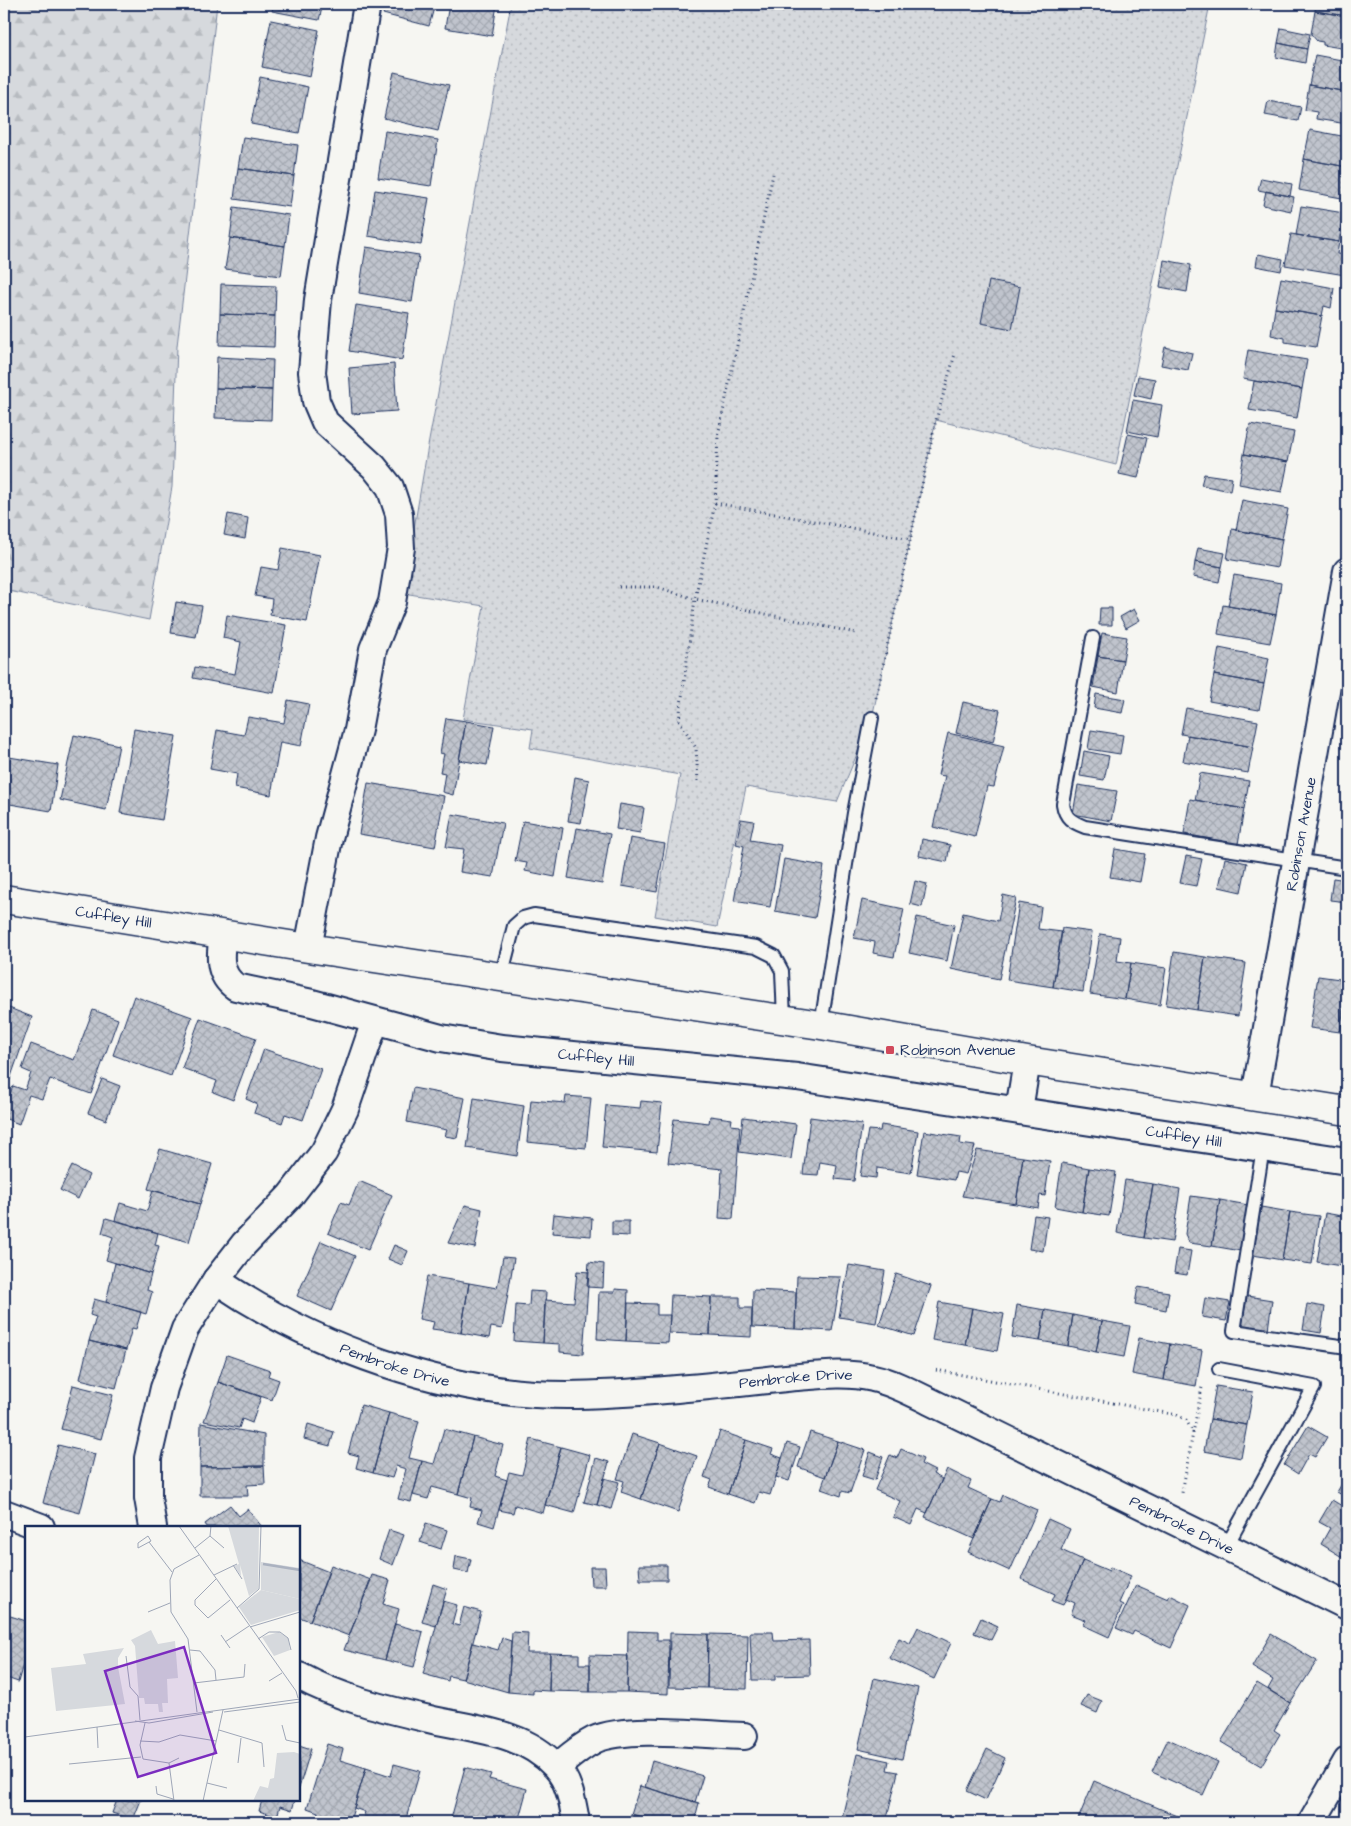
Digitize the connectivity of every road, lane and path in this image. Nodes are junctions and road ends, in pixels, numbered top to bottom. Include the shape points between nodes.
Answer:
1 (367, 4) edge
2 (773, 174) dead end
3 (955, 354) dead end
4 (715, 503) junction
5 (911, 539) junction
6 (1347, 571) edge
7 (619, 587) dead end
8 (695, 599) junction
9 (1343, 623) edge
10 (856, 632) dead end
11 (1093, 638) dead end
12 (872, 718) joint
13 (698, 781) dead end
14 (1298, 860) junction
15 (1347, 868) edge
16 (4, 899) edge
17 (223, 934) junction
18 (308, 948) junction
19 (502, 977) junction
20 (784, 1020) junction
21 (375, 1021) junction
22 (821, 1025) junction
23 (1027, 1061) junction
24 (1255, 1096) junction
25 (1019, 1110) junction
26 (1347, 1112) edge
27 (1263, 1148) junction
28 (1347, 1161) edge
29 (216, 1280) junction
30 (1347, 1347) edge
31 (1219, 1369) dead end
32 (1202, 1388) dead end
33 (916, 1395) junction
34 (1193, 1433) junction
35 (1189, 1499) dead end
36 (4, 1513) edge
37 (39, 1526) edge
38 (153, 1526) edge
39 (1226, 1547) junction
40 (1347, 1606) edge
41 (300, 1676) edge
42 (744, 1736) dead end
43 (1347, 1761) edge
44 (557, 1767) junction
45 (576, 1822) edge
46 (1312, 1822) edge

1 - 18 street via 318,300 312,372 316,401 325,422 374,467 390,487 399,514 401,548 392,602 373,649 358,730 329,838
2 - 4 path via 718,436
3 - 5 path via 936,420
4 - 5 path
4 - 8 path
5 - 12 path
6 - 9 street, Robinson Avenue
7 - 8 path via 657,588
8 - 10 path
8 - 13 path via 679,720 696,748
9 - 14 street, Robinson Avenue
11 - 14 lane via 1063,804 1064,814 1085,827
12 - 22 lane
14 - 15 lane
14 - 24 street, Robinson Avenue
16 - 17 main road, Cuffley Hill
17 - 18 main road, Cuffley Hill
17 - 21 street, Cuffley Hill via 222,970 228,982 236,987 312,1003
18 - 19 main road, Cuffley Hill
19 - 20 main road, Cuffley Hill
19 - 20 lane via 514,926 523,918 534,915 756,947 774,956 782,972
20 - 22 main road, Cuffley Hill
21 - 25 street, Cuffley Hill via 441,1038 502,1048 798,1076
21 - 29 street via 345,1108 324,1152
22 - 23 main road, Cuffley Hill
23 - 24 main road, Cuffley Hill
23 - 25 street
24 - 26 main road, Cuffley Hill
25 - 27 street, Cuffley Hill
27 - 28 street, Cuffley Hill
27 - 30 lane via 1234,1332
29 - 33 street, Pembroke Drive via 266,1313 324,1342 379,1362 445,1380 566,1395 844,1375 872,1378
29 - 38 street via 185,1329 164,1388 148,1458 148,1498
31 - 39 lane via 1314,1387
32 - 34 path
33 - 34 path via 926,1368 1177,1415 1186,1420
33 - 39 street, Pembroke Drive
34 - 35 path via 1181,1494
36 - 37 street
39 - 40 street, Pembroke Drive
41 - 44 street via 343,1695 390,1709 507,1736 546,1756
42 - 44 street via 612,1734 581,1747
43 - 46 street
44 - 45 street via 567,1786

